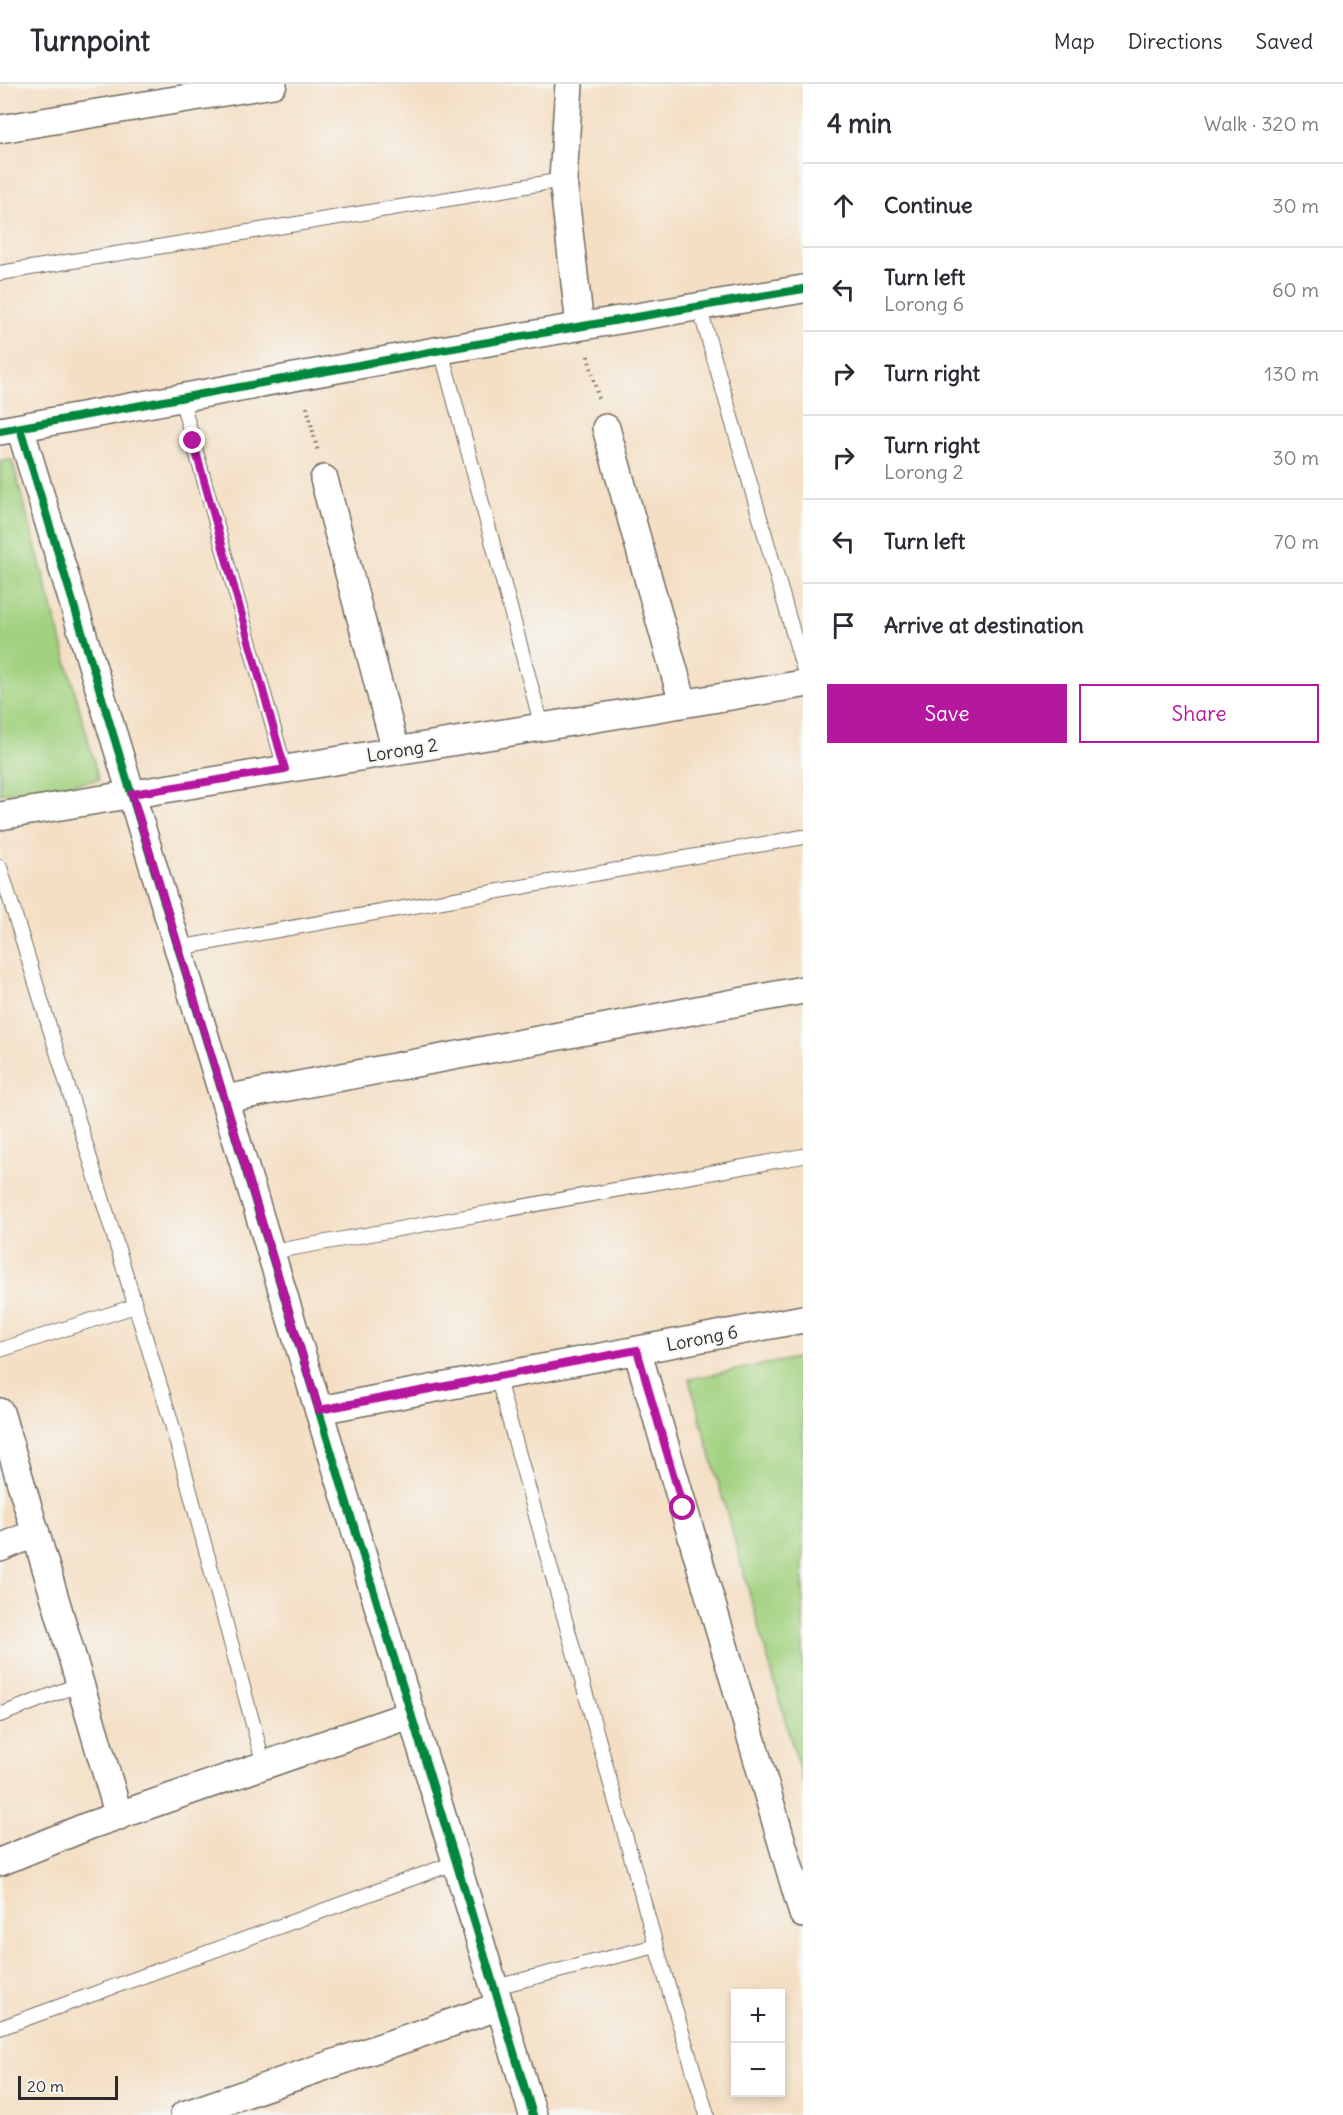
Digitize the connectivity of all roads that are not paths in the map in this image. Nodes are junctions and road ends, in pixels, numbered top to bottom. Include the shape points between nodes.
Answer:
1 (273, 84) edge
2 (569, 84) edge
3 (0, 129) edge
4 (563, 180) junction
5 (0, 273) edge
6 (803, 289) edge
7 (699, 306) junction
8 (580, 326) junction
9 (441, 350) junction
10 (181, 398) junction
11 (606, 428) road end
12 (10, 429) edge
13 (324, 479) road end
14 (803, 667) edge
15 (803, 684) edge
16 (683, 703) junction
17 (542, 727) junction
18 (396, 751) junction
19 (285, 769) junction
20 (132, 794) junction
21 (0, 816) edge
22 (803, 837) edge
23 (0, 867) edge
24 (178, 948) junction
25 (803, 990) edge
26 (225, 1099) junction
27 (803, 1156) edge
28 (271, 1252) junction
29 (135, 1306) junction
30 (803, 1319) edge
31 (0, 1350) edge
32 (637, 1350) junction
33 (497, 1377) junction
34 (319, 1410) junction
35 (0, 1412) edge
36 (36, 1533) junction
37 (0, 1548) edge
38 (80, 1684) junction
39 (412, 1714) junction
40 (0, 1715) edge
41 (264, 1765) junction
42 (119, 1816) junction
43 (0, 1862) edge
44 (457, 1862) junction
45 (803, 1914) edge
46 (656, 1946) junction
47 (497, 1996) junction
48 (0, 2028) edge
49 (184, 2115) edge
50 (533, 2115) edge
51 (707, 2115) edge

1 - 3 street
2 - 4 street
4 - 5 lane
4 - 8 street
6 - 7 street
7 - 8 street
7 - 14 lane
8 - 9 street
9 - 10 street
9 - 17 lane
10 - 12 street
10 - 19 lane
11 - 16 street
12 - 20 street
13 - 18 street
15 - 16 street, Lorong 2
16 - 17 street, Lorong 2
17 - 18 street, Lorong 2
18 - 19 street, Lorong 2
19 - 20 street, Lorong 2
20 - 21 street, Lorong 2
20 - 24 street
22 - 24 lane
23 - 29 lane
24 - 26 street
25 - 26 street
26 - 28 street
27 - 28 lane
28 - 34 street
29 - 31 lane
29 - 41 lane via 171,1421
30 - 32 street, Lorong 6
32 - 33 street, Lorong 6
32 - 45 street
33 - 34 street, Lorong 6
33 - 46 lane
34 - 39 street
35 - 36 street
36 - 37 street
36 - 38 street
38 - 40 lane
38 - 42 street
39 - 41 street
39 - 44 street
41 - 42 street
42 - 43 street
44 - 47 street
44 - 48 lane
46 - 47 lane
46 - 51 lane
47 - 49 street
47 - 50 street

